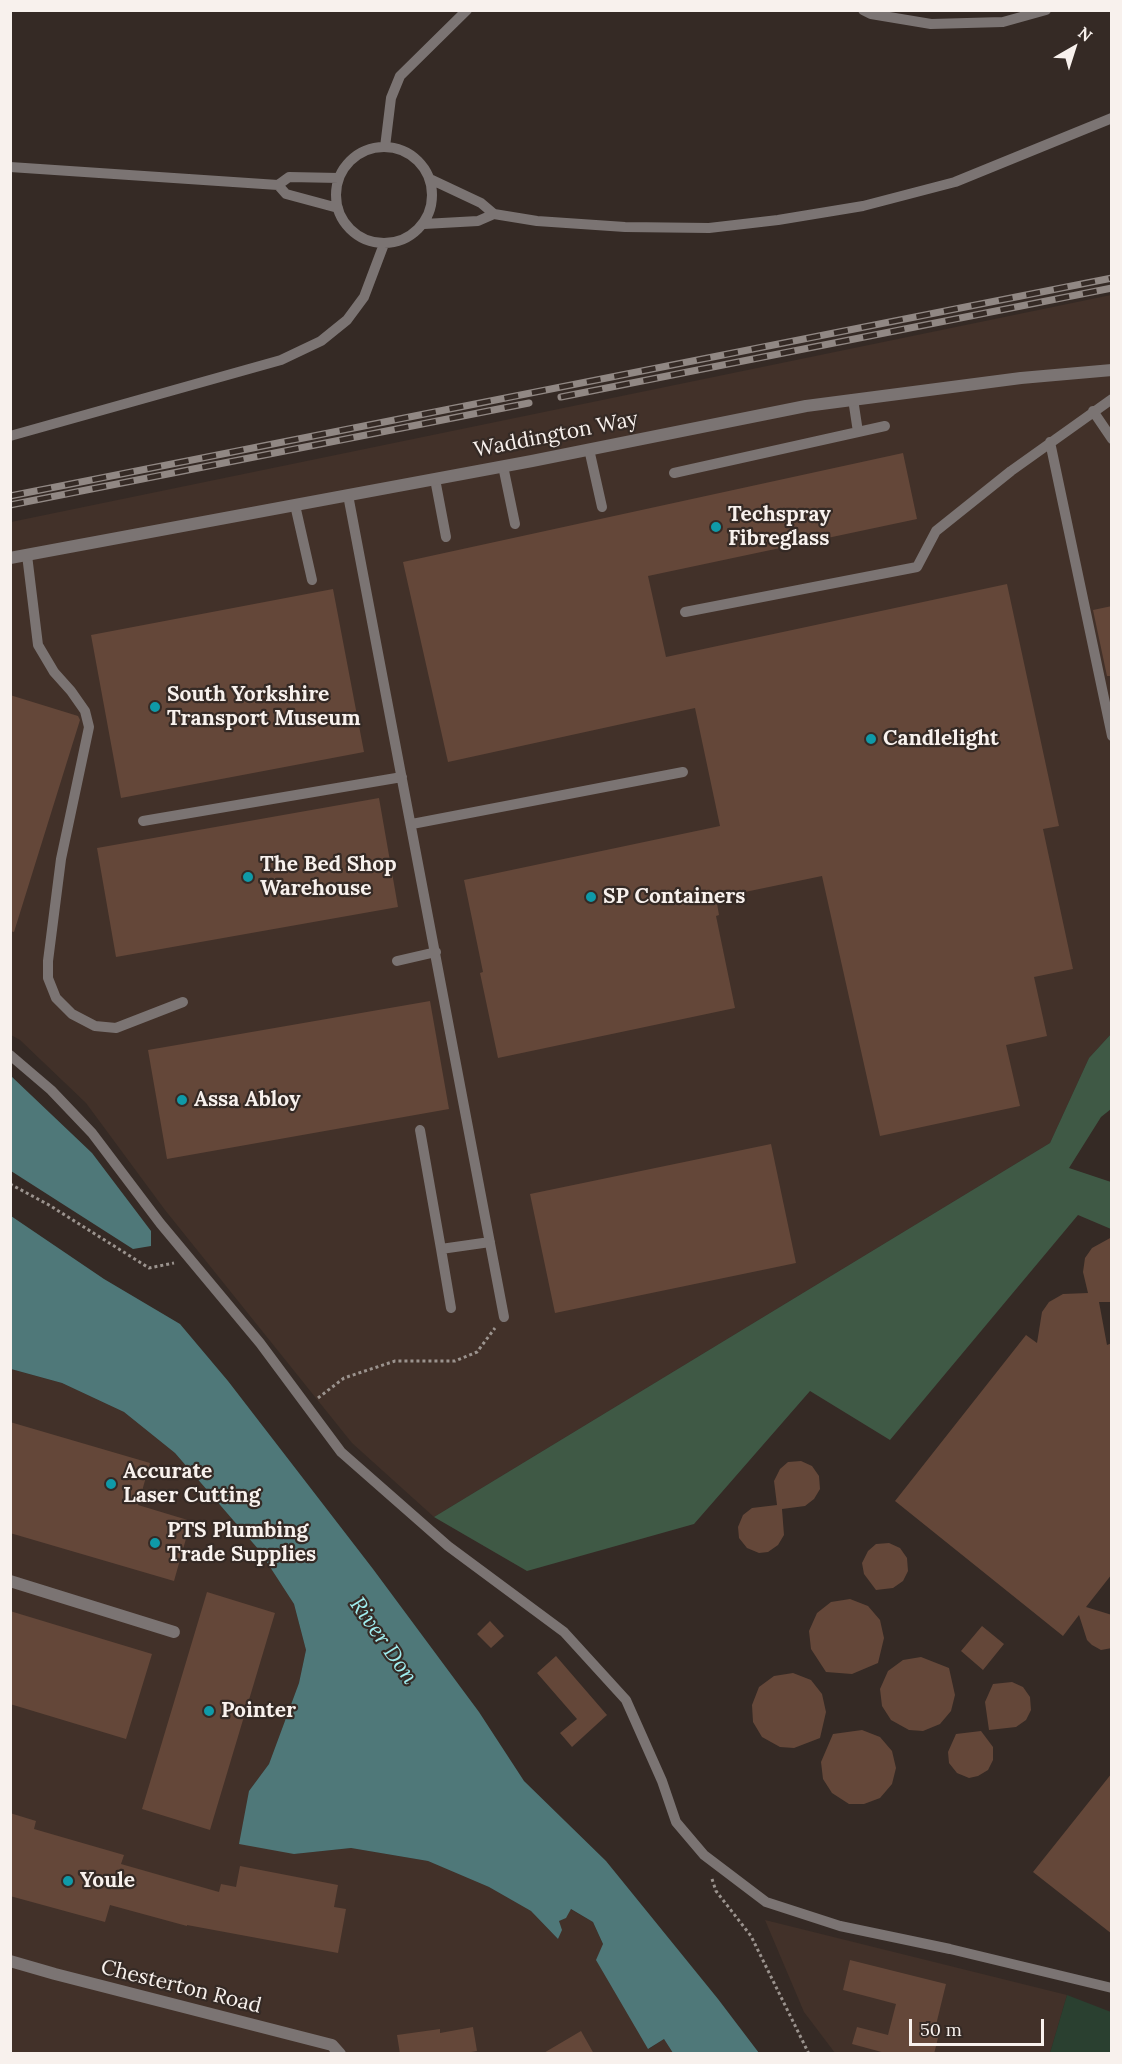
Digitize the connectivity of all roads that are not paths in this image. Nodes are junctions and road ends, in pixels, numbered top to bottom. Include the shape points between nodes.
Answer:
1 (467, 10) edge
2 (863, 10) edge
3 (1046, 10) edge
4 (1112, 118) edge
5 (385, 147) junction
6 (10, 167) edge
7 (339, 178) junction
8 (430, 179) junction
9 (278, 185) junction
10 (338, 208) junction
11 (494, 214) junction
12 (424, 224) junction
13 (384, 244) junction
14 (1112, 370) edge
15 (853, 399) junction
16 (1112, 399) edge
17 (1093, 411) junction
18 (885, 426) dead end
19 (858, 432) junction
20 (10, 436) edge
21 (1112, 439) edge
22 (1050, 442) junction
23 (589, 449) junction
24 (503, 466) junction
25 (674, 473) dead end
26 (435, 478) junction
27 (348, 495) junction
28 (295, 505) junction
29 (602, 507) dead end
30 (515, 524) dead end
31 (446, 537) dead end
32 (27, 555) junction
33 (10, 558) edge
34 (312, 580) dead end
35 (685, 612) dead end
36 (1112, 736) edge
37 (683, 772) dead end
38 (402, 777) junction
39 (143, 820) dead end
40 (412, 824) junction
41 (436, 952) junction
42 (397, 961) dead end
43 (183, 1002) dead end
44 (10, 1055) edge
45 (420, 1130) dead end
46 (490, 1242) junction
47 (441, 1250) junction
48 (451, 1308) dead end
49 (504, 1317) road end
50 (10, 1581) edge
51 (174, 1632) dead end
52 (10, 1961) edge
53 (1112, 1988) edge
54 (340, 2054) edge

1 - 5 lane via 400,76 391,98
2 - 3 lane via 931,24 1004,22
4 - 11 lane via 955,182 863,206 778,220 709,228 625,227
5 - 7 lane via 373,148 352,159
5 - 8 lane via 417,159
6 - 9 lane
7 - 9 lane via 289,177
7 - 10 lane
8 - 11 lane via 481,203
8 - 12 lane via 432,202
9 - 10 lane via 286,194
10 - 13 lane via 352,231 361,238
11 - 12 lane via 478,220
12 - 13 lane via 406,238
13 - 20 lane via 364,297 347,320 321,341 281,360
14 - 15 street, Waddington Way
15 - 19 lane
15 - 23 street, Waddington Way
16 - 17 lane
17 - 21 lane
17 - 22 lane
18 - 19 lane
19 - 25 lane
22 - 35 lane via 936,531 917,567
22 - 36 lane
23 - 24 street, Waddington Way
23 - 29 lane
24 - 26 street, Waddington Way
24 - 30 lane
26 - 27 street, Waddington Way
26 - 31 lane
27 - 28 street, Waddington Way
27 - 38 lane
28 - 32 street, Waddington Way
28 - 34 lane
32 - 33 street, Waddington Way
32 - 43 lane via 38,645 49,666 85,711 89,727 61,859 48,978 56,998 72,1014 95,1026 116,1028
37 - 40 lane
38 - 39 lane
38 - 40 lane
40 - 41 lane
41 - 42 lane
41 - 46 lane
44 - 53 lane via 51,1090 92,1134 341,1452 448,1546 564,1632 626,1700 676,1822 704,1855 766,1902 840,1926
45 - 47 lane
46 - 47 lane
46 - 49 lane
47 - 48 lane
50 - 51 street
52 - 54 street, Chesterton Road via 332,2045

